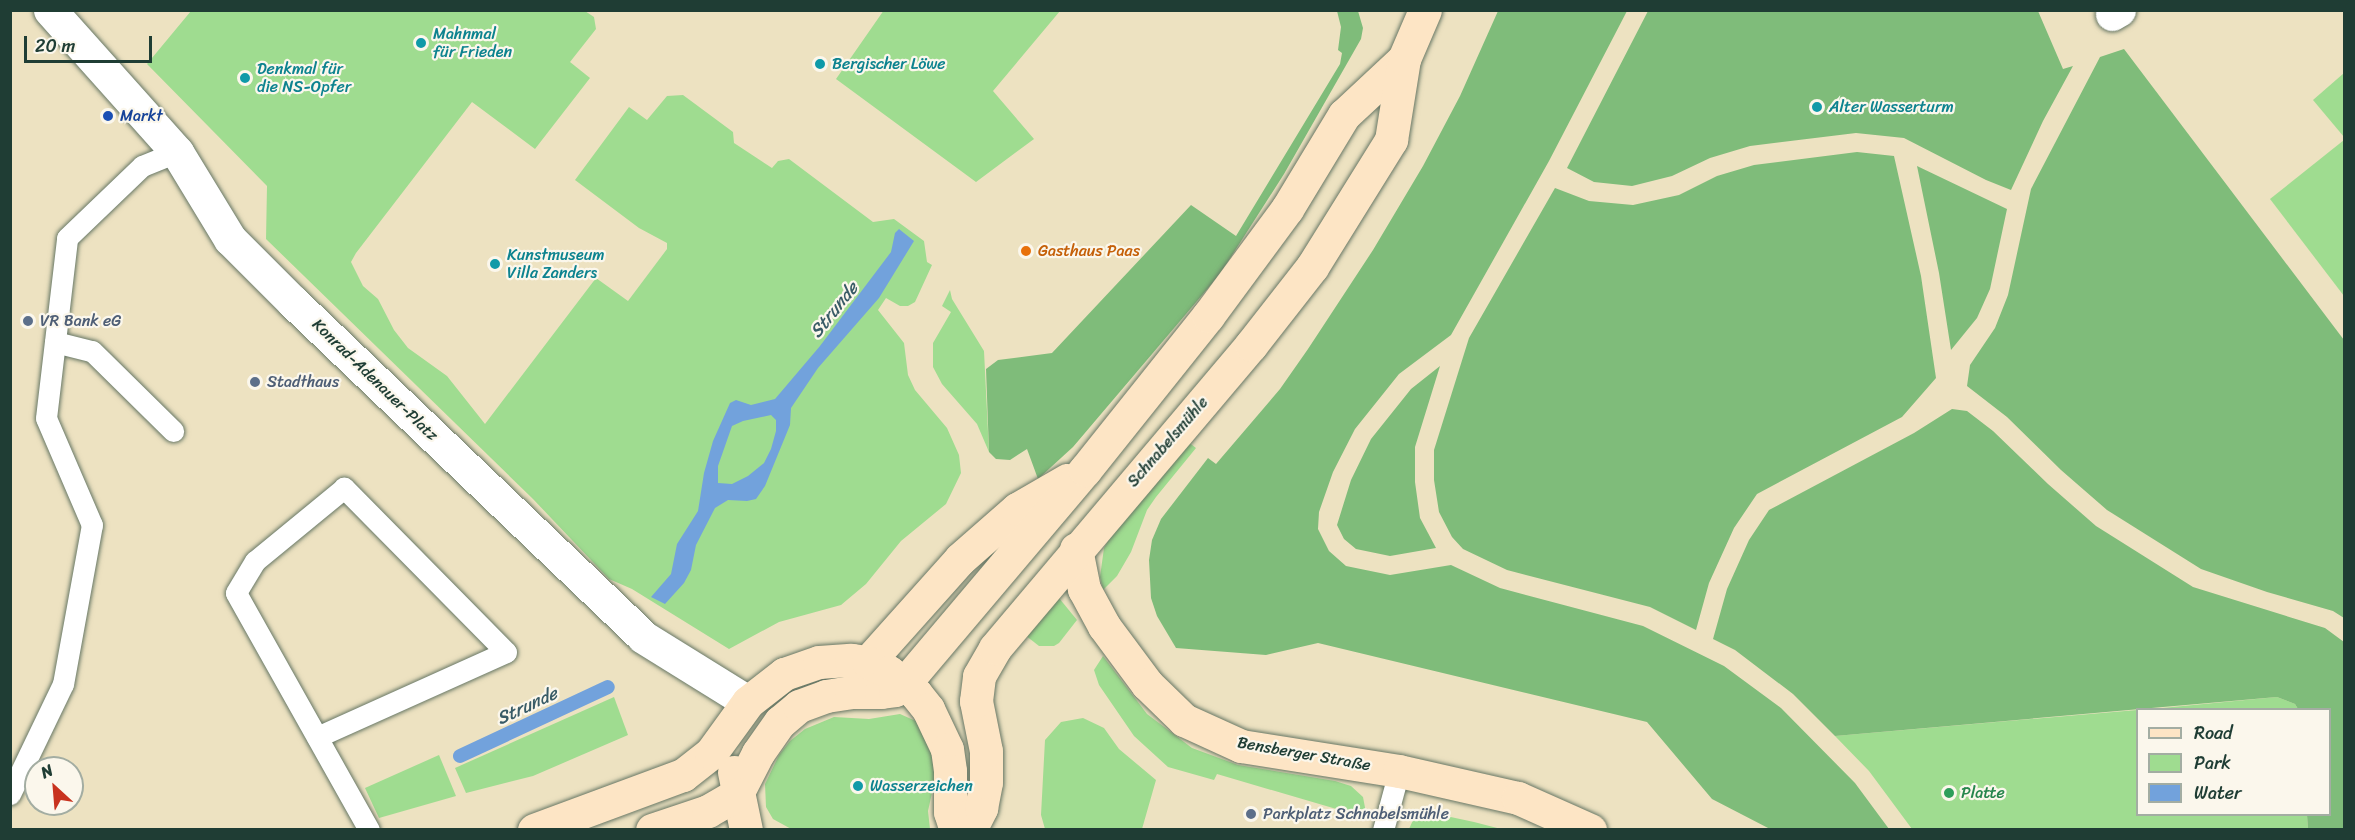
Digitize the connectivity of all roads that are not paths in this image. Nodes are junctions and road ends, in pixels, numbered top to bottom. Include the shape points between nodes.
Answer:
1 (50, 10) edge
2 (1425, 10) edge
3 (1404, 59) junction
4 (177, 152) junction
5 (55, 342) junction
6 (173, 430) dead end
7 (1085, 470) junction
8 (1076, 549) junction
9 (867, 662) junction
10 (904, 684) junction
11 (741, 712) junction
12 (317, 737) junction
13 (1399, 771) junction
14 (10, 794) edge
15 (737, 794) junction
16 (369, 830) edge
17 (534, 830) edge
18 (652, 830) edge
19 (746, 830) edge
20 (956, 830) edge
21 (970, 830) edge
22 (1383, 830) edge
23 (1590, 830) edge

1 - 4 street, Konrad-Adenauer-Platz
2 - 3 main road, Schnabelsmühle
3 - 7 main road, Schnabelsmühle via 1344,115 1287,209 1208,316
3 - 8 main road, Schnabelsmühle via 1391,140 1312,267 1251,345
4 - 5 lane via 142,166 67,238
4 - 11 street, Konrad-Adenauer-Platz via 230,239 293,302 643,637
5 - 6 lane via 92,351
5 - 14 lane via 46,418 93,525 63,684
7 - 9 main road, Schnabelsmühle via 1017,509 960,558
7 - 10 main road, Schnabelsmühle
8 - 13 main road, Bensberger Straße via 1084,589 1104,626 1147,684 1184,720 1241,746
8 - 21 main road, Schnabelsmühle via 995,648 979,676 976,701 986,751 986,782 981,808
9 - 10 main road
9 - 11 main road via 819,662 784,675
10 - 15 main road via 880,693 826,696 799,706 780,722 758,753
10 - 20 main road via 928,709 947,749 950,812
11 - 15 main road via 732,759
11 - 17 main road via 711,753 683,775
12 - 12 lane via 236,593 255,561 344,488 506,652
12 - 16 lane
13 - 22 lane
13 - 23 main road, Bensberger Straße via 1518,798
15 - 18 main road via 708,811
15 - 19 main road

